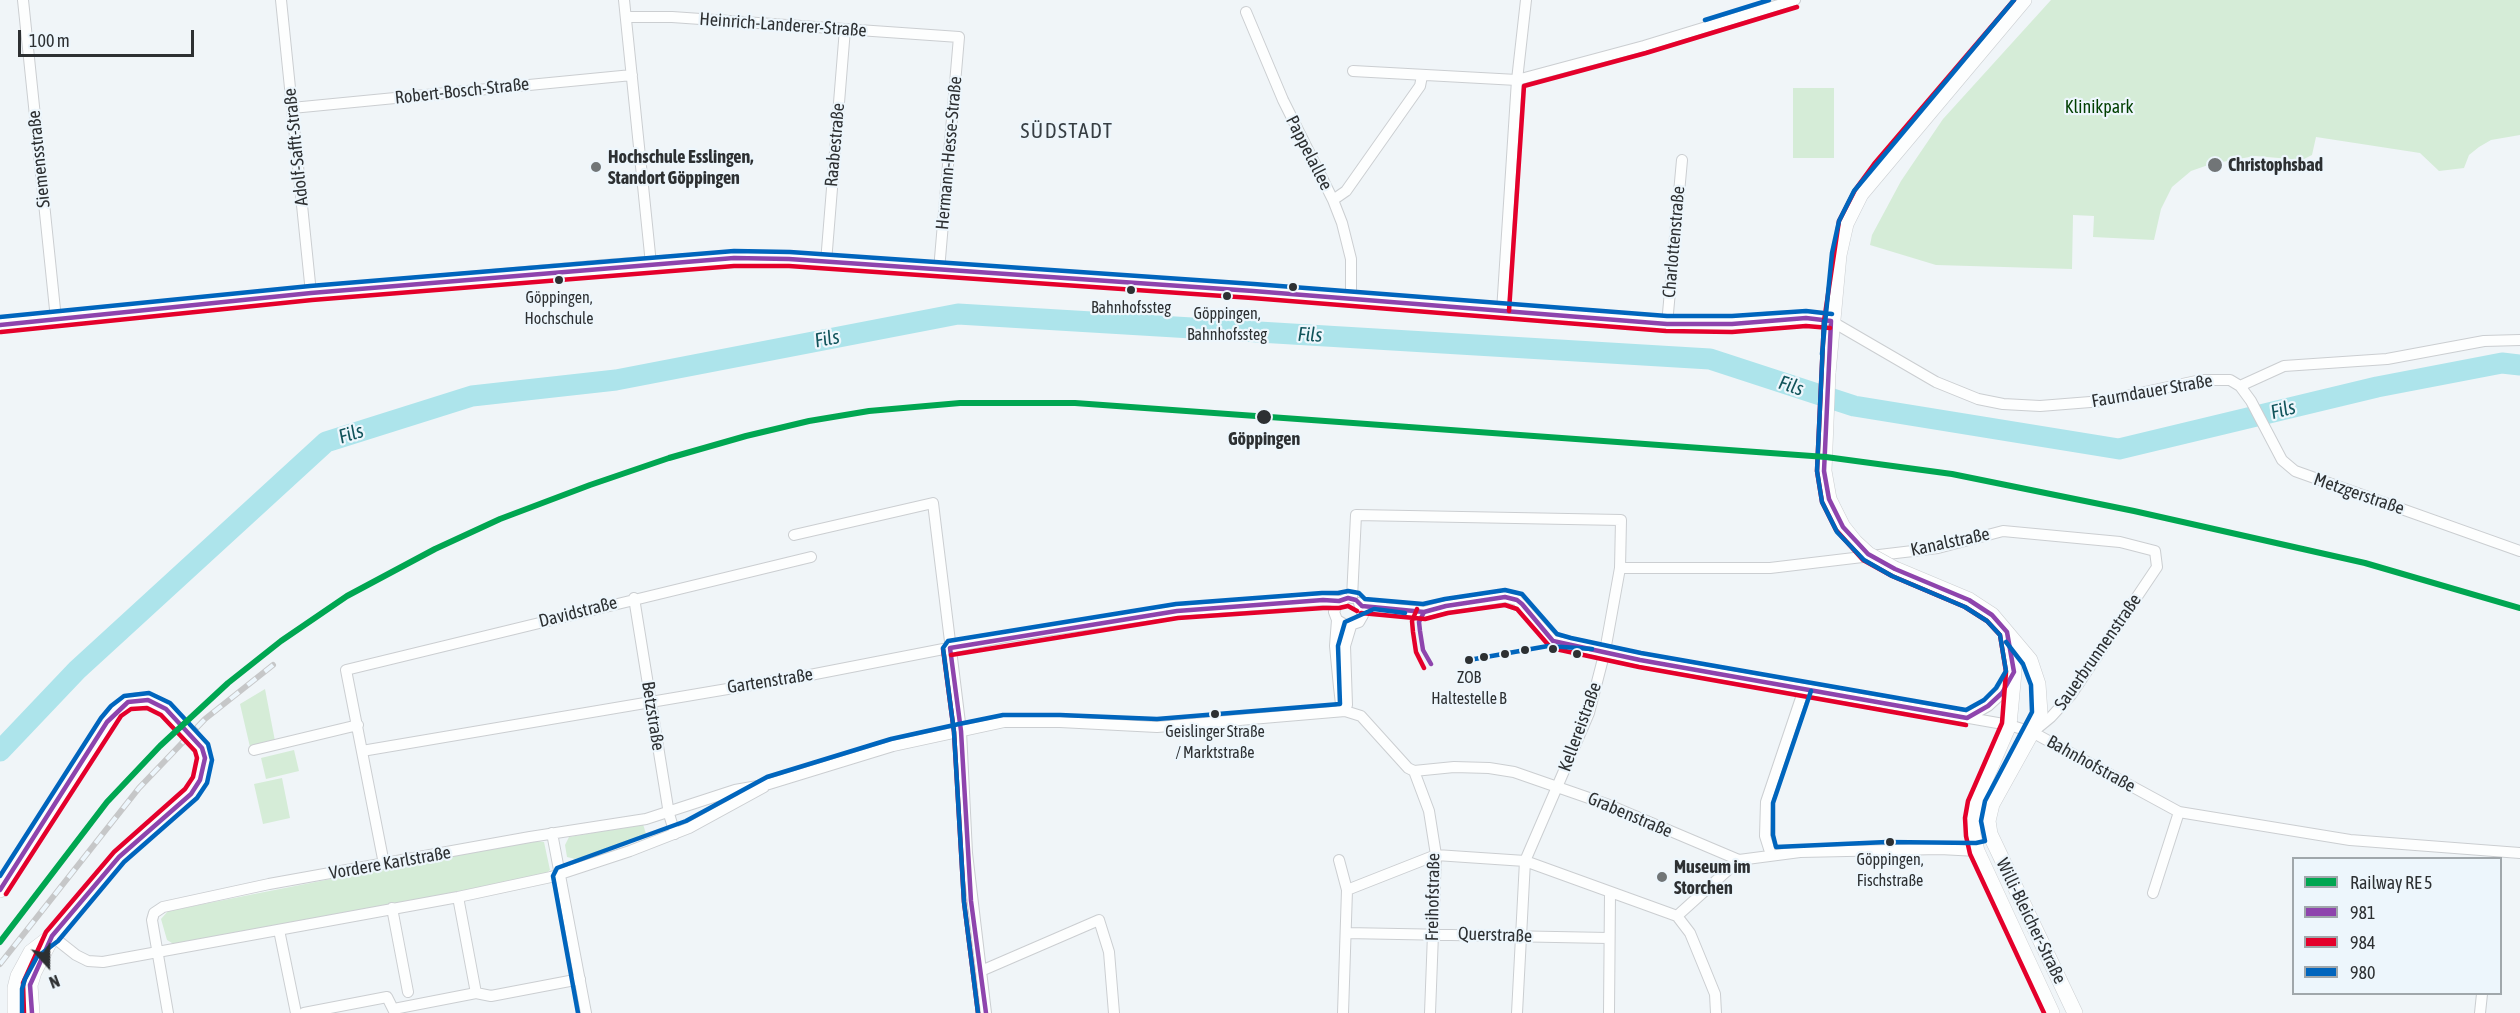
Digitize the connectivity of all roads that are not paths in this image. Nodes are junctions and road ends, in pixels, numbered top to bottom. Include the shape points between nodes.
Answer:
1 (23, 0) edge
2 (282, 0) edge
3 (624, 0) edge
4 (1526, 0) edge
5 (1795, 0) edge
6 (2024, 0) edge
7 (1246, 12) dead end
8 (626, 17) junction
9 (844, 29) junction
10 (958, 37) joint
11 (1353, 71) dead end
12 (632, 75) junction
13 (1422, 76) junction
14 (1517, 80) junction
15 (292, 108) junction
16 (1682, 160) dead end
17 (1333, 200) junction
18 (826, 262) junction
19 (651, 264) junction
20 (939, 270) junction
21 (311, 293) junction
22 (1351, 298) junction
23 (1502, 311) junction
24 (56, 319) junction
25 (1832, 321) junction
26 (1667, 324) junction
27 (0, 325) edge
28 (2520, 340) edge
29 (2240, 386) junction
30 (794, 535) dead end
31 (2520, 551) edge
32 (811, 557) dead end
33 (2157, 567) joint
34 (1620, 568) junction
35 (634, 598) junction
36 (1352, 598) junction
37 (1339, 601) junction
38 (1362, 606) junction
39 (1337, 620) junction
40 (1351, 626) junction
41 (2007, 632) junction
42 (950, 648) junction
43 (1605, 651) junction
44 (2014, 672) junction
45 (1804, 689) junction
46 (650, 700) junction
47 (1345, 711) junction
48 (1967, 718) junction
49 (358, 725) junction
50 (2009, 725) junction
51 (961, 730) junction
52 (2032, 732) junction
53 (254, 750) dead end
54 (362, 751) junction
55 (1414, 771) junction
56 (769, 784) junction
57 (1558, 786) junction
58 (2179, 812) junction
59 (669, 814) junction
60 (552, 833) junction
61 (675, 834) junction
62 (1995, 846) junction
63 (1977, 851) junction
64 (2520, 853) edge
65 (2495, 854) edge
66 (1436, 855) junction
67 (1772, 855) junction
68 (1339, 860) dead end
69 (1739, 860) junction
70 (1525, 861) junction
71 (384, 864) junction
72 (560, 875) junction
73 (0, 890) edge
74 (1347, 890) junction
75 (1610, 893) junction
76 (2153, 893) dead end
77 (458, 897) junction
78 (392, 908) junction
79 (1677, 916) junction
80 (279, 930) junction
81 (1346, 933) junction
82 (1432, 933) junction
83 (52, 936) junction
84 (1520, 936) junction
85 (1608, 938) junction
86 (158, 953) junction
87 (981, 970) junction
88 (580, 979) junction
89 (408, 992) dead end
90 (476, 993) junction
91 (2482, 995) edge
92 (394, 1011) edge
93 (15, 1013) edge
94 (32, 1013) edge
95 (168, 1013) edge
96 (296, 1013) edge
97 (304, 1013) edge
98 (586, 1013) edge
99 (986, 1013) edge
100 (1114, 1013) edge
101 (1343, 1013) edge
102 (1430, 1013) edge
103 (1517, 1013) edge
104 (1609, 1013) edge
105 (1716, 1013) edge
106 (2052, 1013) edge
107 (2075, 1013) edge
108 (2480, 1013) edge

1 - 24 street, Siemensstraße
2 - 15 street, Adolf-Safft-Straße
3 - 8 street
4 - 14 street
5 - 14 street
6 - 25 main road, Willi-Bleicher-Straße via 1861,194 1845,224
7 - 17 street, Pappelallee via 1283,100
8 - 9 street, Heinrich-Landerer-Straße
8 - 12 street
9 - 10 street, Heinrich-Landerer-Straße
9 - 18 street, Raabestraße
10 - 20 street, Hermann-Hesse-Straße
11 - 13 street
12 - 15 street, Robert-Bosch-Straße
12 - 19 street
13 - 14 street
13 - 17 street via 1419,86 1346,191
14 - 23 street
15 - 21 street, Adolf-Safft-Straße
16 - 26 street, Charlottenstraße
17 - 22 street, Pappelallee via 1351,259
18 - 19 main road via 734,258
18 - 20 main road
19 - 21 main road
20 - 22 main road
21 - 24 main road
22 - 23 main road
23 - 26 main road
24 - 27 main road
25 - 26 main road via 1806,318
25 - 29 street, Faurndauer Straße via 1936,382 1978,399 2004,404 2040,406 2103,400 2212,379 2230,380
25 - 41 main road, Willi-Bleicher-Straße, bridge via 1824,471 1829,499 1843,527 1868,554 1969,600 1992,615
28 - 29 street, Faurndauer Straße via 2484,341 2387,359 2284,366
29 - 31 street, Metzgerstraße via 2282,460 2295,471
30 - 42 street via 933,503
32 - 35 street, Davidstraße
33 - 34 street, Kanalstraße via 2155,551 2120,542 2003,531 1938,548 1770,568
33 - 52 street, Sauerbrunnenstraße via 2072,695
34 - 36 street, Kellereistraße via 1621,520 1356,515
34 - 43 street, Kellereistraße
35 - 46 street, Betzstraße
35 - 49 street, Davidstraße via 346,670
36 - 37 street
36 - 38 street
37 - 39 street via 1335,608
37 - 42 street, Gartenstraße via 1177,611
38 - 40 street via 1361,619
38 - 43 street, Bahnhofstraße via 1424,612 1505,597 1522,604 1553,641
39 - 40 street
39 - 47 street via 1335,646
40 - 47 street via 1345,646
41 - 44 main road, Willi-Bleicher-Straße
41 - 52 main road, Willi-Bleicher-Straße via 2030,660 2038,684 2040,713
42 - 46 street, Gartenstraße
42 - 51 street
43 - 45 street, Bahnhofstraße
43 - 57 street, Kellereistraße via 1588,713
44 - 48 street via 2002,693
44 - 50 main road, Willi-Bleicher-Straße
45 - 48 street, Bahnhofstraße
45 - 67 street via 1767,802 1765,836
46 - 54 street, Gartenstraße
46 - 59 street, Betzstraße
47 - 51 street via 1175,726 1004,722
47 - 55 street, Freihofstraße via 1361,716
48 - 50 street, Bahnhofstraße
49 - 53 street
49 - 54 street
50 - 52 street, Bahnhofstraße
50 - 63 main road, Willi-Bleicher-Straße via 1975,803 1972,819
51 - 56 street via 893,746
51 - 87 street via 968,863
52 - 58 street, Bahnhofstraße
52 - 62 main road, Willi-Bleicher-Straße via 1992,804 1988,821
54 - 71 street
55 - 57 street, Grabenstraße via 1490,768
55 - 66 street, Freihofstraße via 1429,810
56 - 59 street, Vordere Karlstraße via 735,790
56 - 61 street
57 - 69 street, Grabenstraße
57 - 70 street, Kellereistraße
58 - 65 street, Bahnhofstraße via 2350,840
58 - 76 street
59 - 60 street, Vordere Karlstraße
59 - 61 street, Betzstraße
60 - 71 street, Vordere Karlstraße
60 - 72 street
61 - 72 street
62 - 63 main road
62 - 107 main road, Willi-Bleicher-Straße
63 - 67 street via 1887,849
63 - 106 main road, Willi-Bleicher-Straße
64 - 65 street, Bahnhofstraße
66 - 70 street
66 - 74 street
66 - 82 street, Freihofstraße
67 - 69 street
68 - 74 street
69 - 79 street
70 - 75 street
70 - 84 street, Kellereistraße
71 - 86 street, Vordere Karlstraße via 163,907 152,920
72 - 77 street
72 - 88 street
73 - 83 main road, bridge via 116,711 138,700 148,700 166,710 202,748 205,759 200,780 191,794 118,857
74 - 81 street
75 - 79 street
75 - 85 street
77 - 78 street
77 - 90 street
78 - 80 street
78 - 89 street
79 - 105 street via 1690,933 1704,967
80 - 86 street
80 - 96 street
81 - 82 street, Querstraße
81 - 101 street
82 - 84 street, Querstraße
82 - 102 street, Freihofstraße
83 - 86 street via 88,961
83 - 93 main road via 31,952 18,976
83 - 94 main road via 30,985
84 - 85 street, Querstraße
84 - 103 street, Kellereistraße
85 - 104 street
86 - 95 street
87 - 99 street
87 - 100 street via 1099,920 1109,952
88 - 90 street via 491,996
88 - 98 street
90 - 92 street
91 - 108 street
92 - 97 street via 387,997

